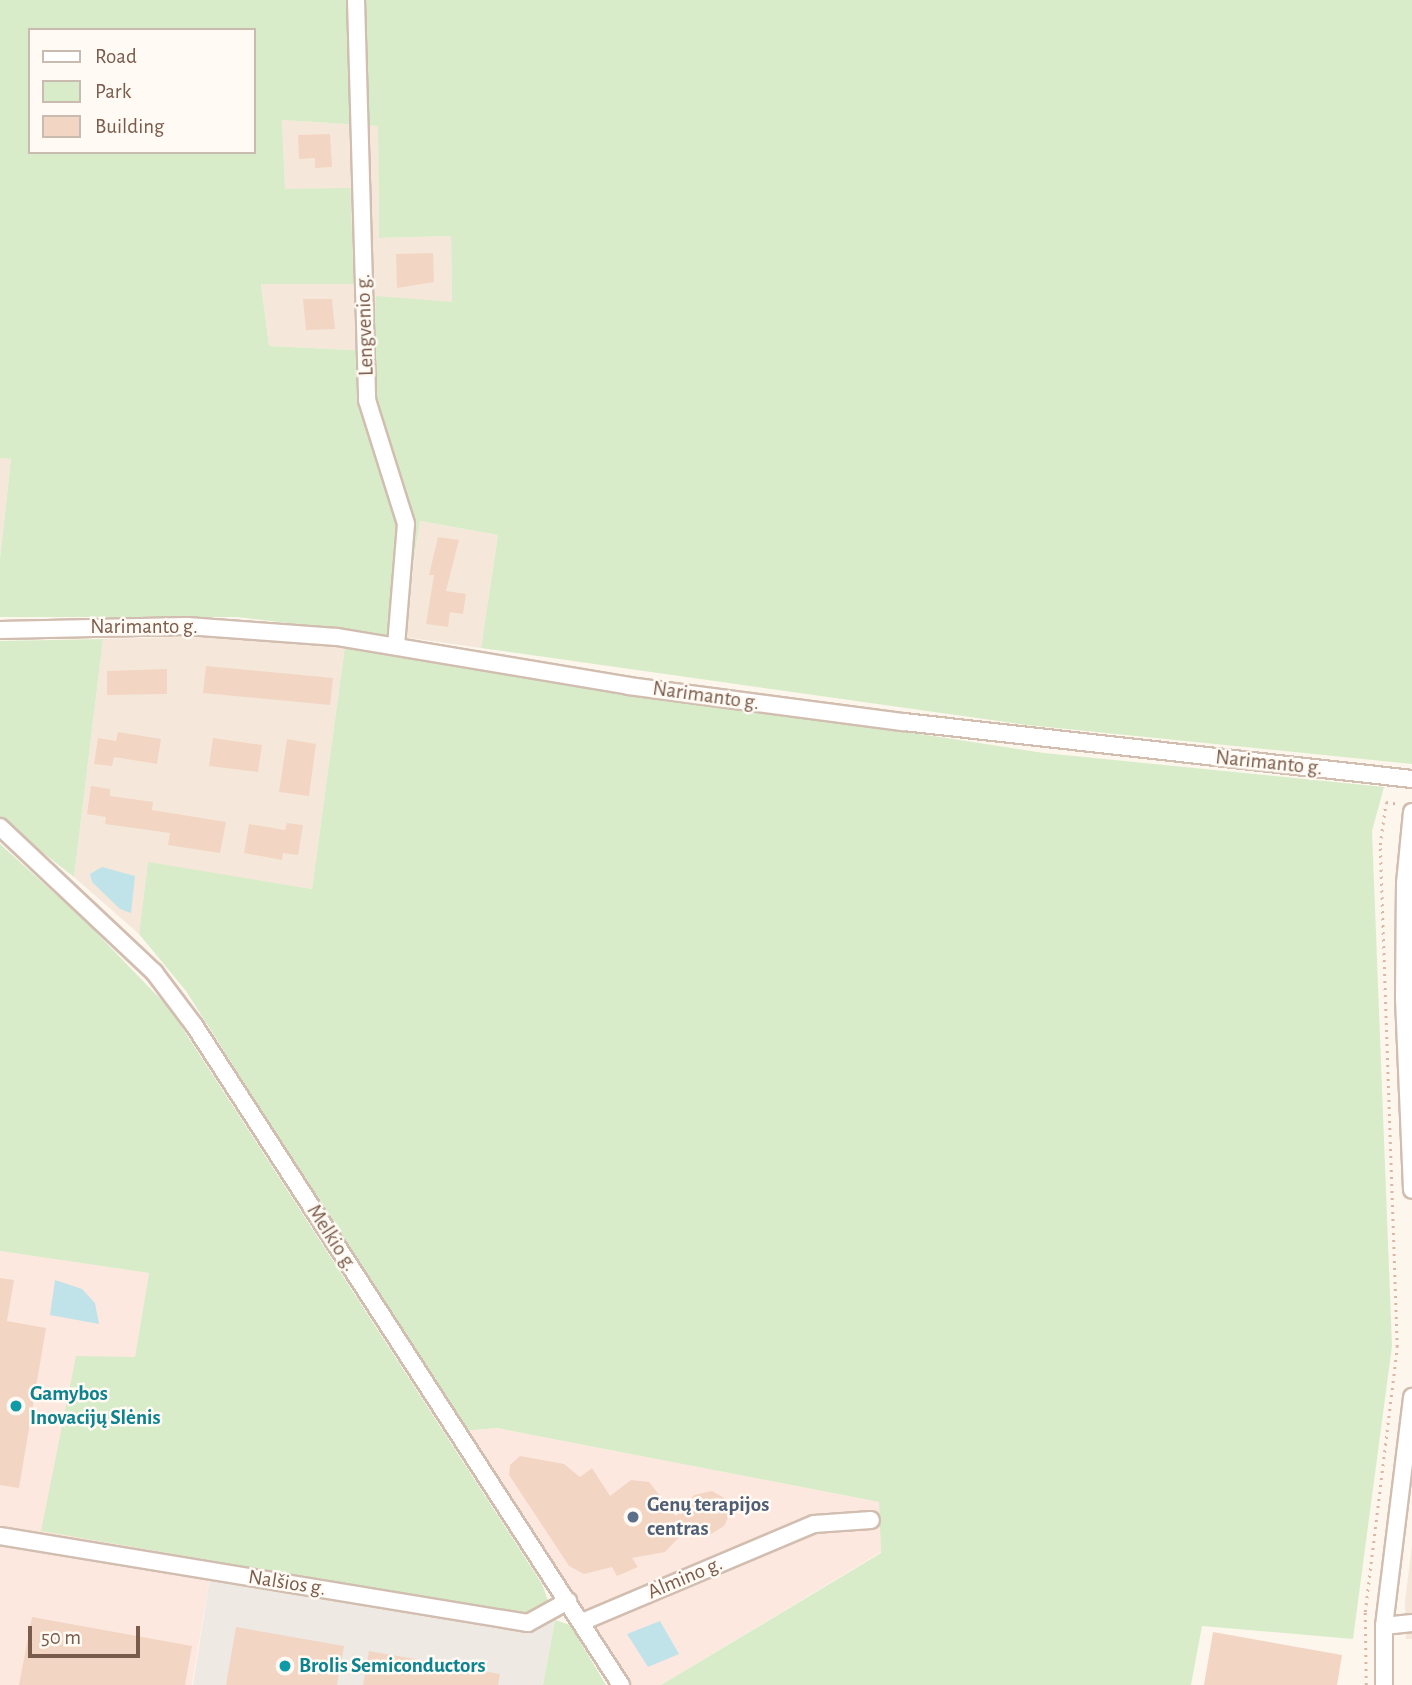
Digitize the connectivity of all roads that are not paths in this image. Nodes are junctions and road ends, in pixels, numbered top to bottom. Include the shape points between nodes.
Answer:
1 (356, 0) edge
2 (0, 629) edge
3 (396, 645) junction
4 (1412, 779) edge
5 (1412, 813) edge
6 (0, 827) edge
7 (1412, 1189) edge
8 (1412, 1397) edge
9 (871, 1520) dead end
10 (0, 1536) edge
11 (568, 1601) junction
12 (582, 1622) junction
13 (1412, 1623) edge
14 (1384, 1626) junction
15 (621, 1685) edge
16 (1384, 1685) edge

1 - 3 street, Lengvenio g. via 367,400 405,524
2 - 3 street, Narimanto g. via 187,626
3 - 4 street, Narimanto g. via 629,686 890,721
5 - 7 street via 1405,884 1404,998
6 - 11 street, Melkio g. via 154,972 194,1025
8 - 14 street
9 - 12 street, Almino g. via 845,1518 814,1524
10 - 11 street, Nalšios g. via 528,1623
11 - 12 street, Melkio g.
12 - 15 street, Melkio g.
13 - 14 street
14 - 16 street

